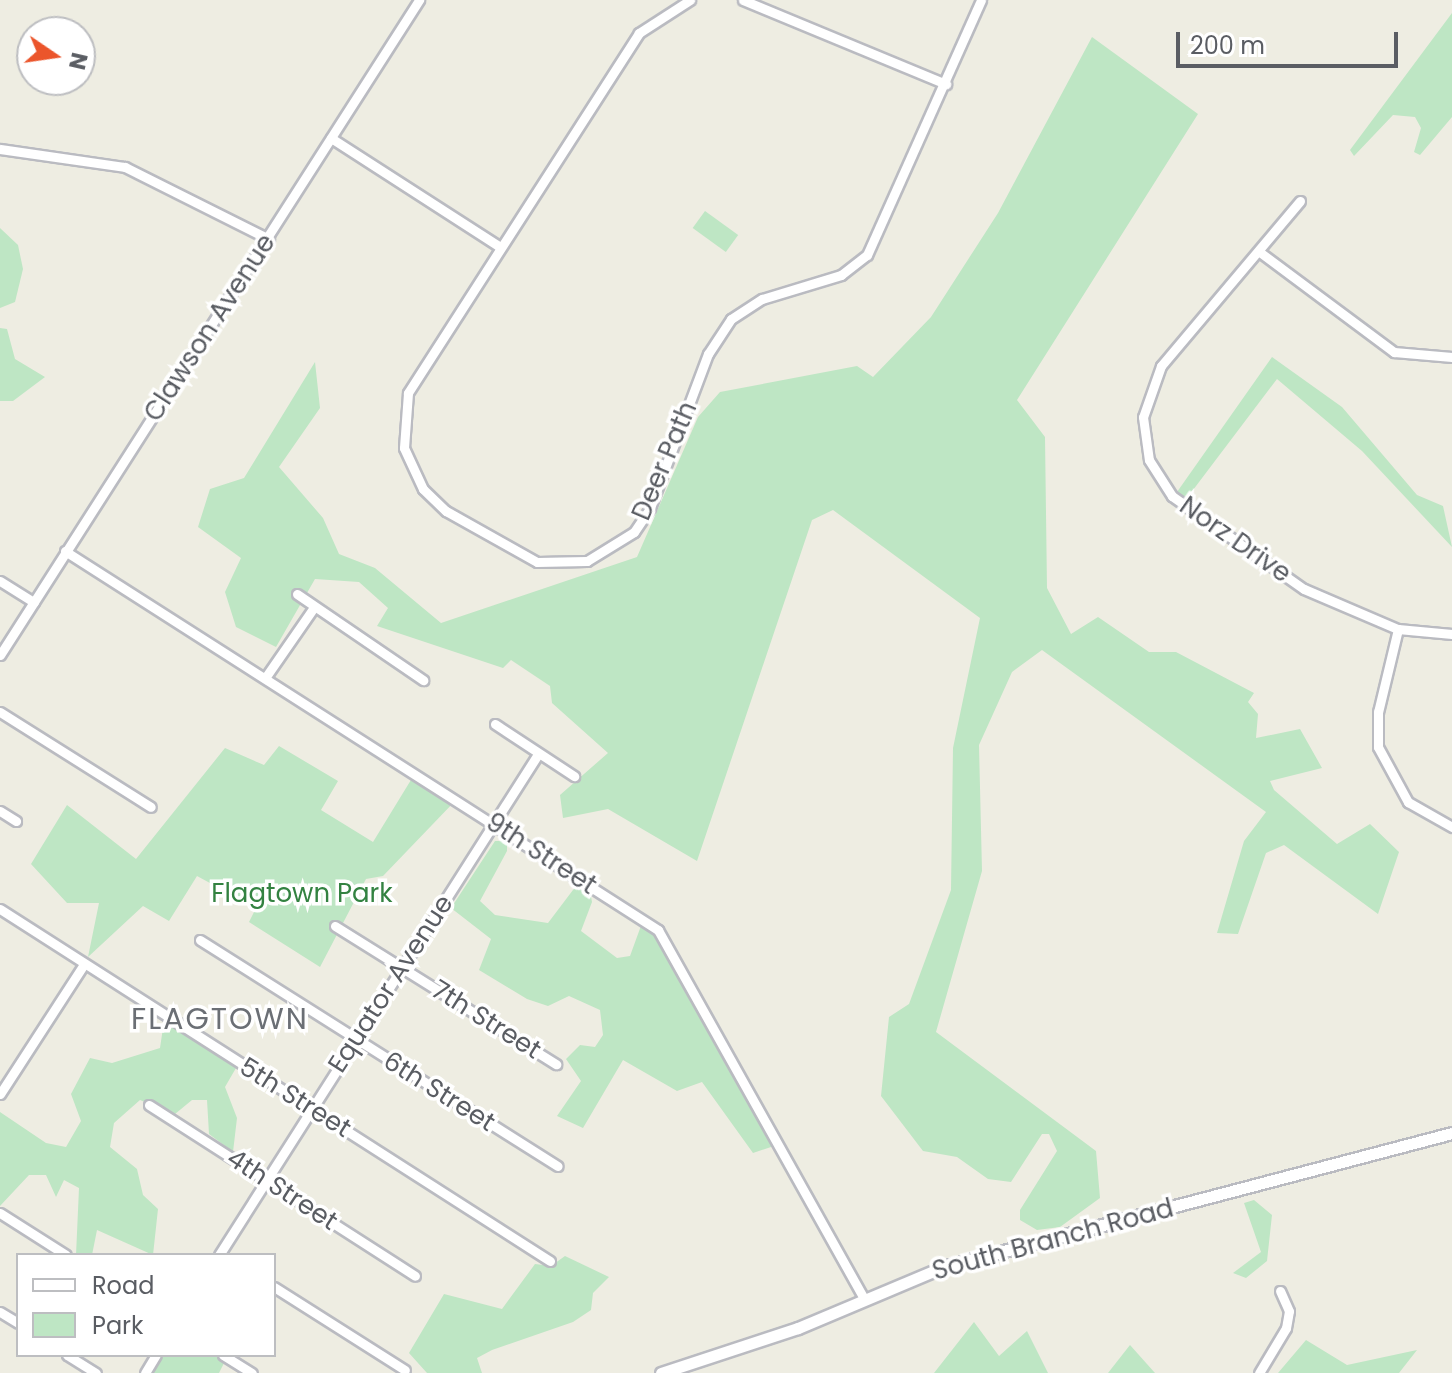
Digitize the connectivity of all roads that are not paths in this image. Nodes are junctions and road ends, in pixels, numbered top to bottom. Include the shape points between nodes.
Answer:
1 (419, 0) edge
2 (690, 0) edge
3 (743, 0) edge
4 (981, 0) edge
5 (946, 84) junction
6 (331, 138) junction
7 (0, 149) edge
8 (1300, 201) dead end
9 (269, 239) junction
10 (500, 247) junction
11 (1261, 253) junction
12 (1452, 357) edge
13 (65, 551) junction
14 (0, 581) edge
15 (297, 594) dead end
16 (34, 602) junction
17 (312, 610) junction
18 (1398, 629) junction
19 (1452, 634) edge
20 (0, 655) edge
21 (265, 678) junction
22 (423, 680) dead end
23 (0, 712) edge
24 (495, 724) dead end
25 (538, 754) junction
26 (574, 776) dead end
27 (151, 807) dead end
28 (0, 811) edge
29 (16, 821) dead end
30 (494, 823) junction
31 (1452, 827) edge
32 (0, 909) edge
33 (335, 926) dead end
34 (200, 940) dead end
35 (84, 964) junction
36 (402, 967) junction
37 (356, 1038) junction
38 (556, 1064) dead end
39 (0, 1094) edge
40 (149, 1105) dead end
41 (311, 1109) junction
42 (1452, 1133) edge
43 (557, 1166) dead end
44 (267, 1180) junction
45 (0, 1213) edge
46 (63, 1253) edge
47 (220, 1253) edge
48 (550, 1261) dead end
49 (415, 1276) dead end
50 (276, 1288) edge
51 (1280, 1291) dead end
52 (865, 1300) junction
53 (70, 1357) edge
54 (226, 1357) edge
55 (405, 1370) dead end
56 (96, 1373) edge
57 (252, 1373) edge
58 (661, 1373) edge
59 (1259, 1373) edge

1 - 6 street, Clawson Avenue
2 - 10 street, Deer Path via 639,33
3 - 5 street
4 - 5 street, Deer Path
5 - 10 street, Deer Path via 877,242 841,275 762,299 731,319 708,354 650,508 625,541 587,561 537,562 502,547 432,500 405,451 404,408 414,380
6 - 9 street, Clawson Avenue
6 - 10 street
7 - 9 street via 125,167 187,191
8 - 11 street, Norz Drive
9 - 13 street, Clawson Avenue
11 - 12 street via 1394,352
11 - 18 street, Norz Drive via 1152,382 1143,417 1149,460 1172,496 1304,589
13 - 16 street, Clawson Avenue
13 - 21 street, 9th Street
14 - 16 street
15 - 17 street
16 - 20 street, Clawson Avenue
17 - 21 street
17 - 22 street
18 - 19 street, Norz Drive
18 - 31 street via 1378,712 1382,762 1408,802
21 - 30 street, 9th Street
23 - 27 street
24 - 25 street
25 - 26 street
25 - 30 street, Equator Avenue
28 - 29 street
30 - 36 street, Equator Avenue
30 - 52 street, 9th Street via 669,942
32 - 35 street, 5th Street
33 - 36 street, 7th Street
34 - 37 street, 6th Street
35 - 39 street
35 - 41 street, 5th Street
36 - 37 street, Equator Avenue
36 - 38 street, 7th Street
37 - 41 street, Equator Avenue
37 - 43 street, 6th Street
40 - 44 street, 4th Street
41 - 44 street, Equator Avenue
41 - 48 street, 5th Street
42 - 52 street, South Branch Road via 964,1261
44 - 47 street, Equator Avenue
44 - 49 street, 4th Street
45 - 46 street
50 - 55 street
51 - 59 street via 1286,1328
52 - 58 street, South Branch Road
53 - 56 street
54 - 57 street

